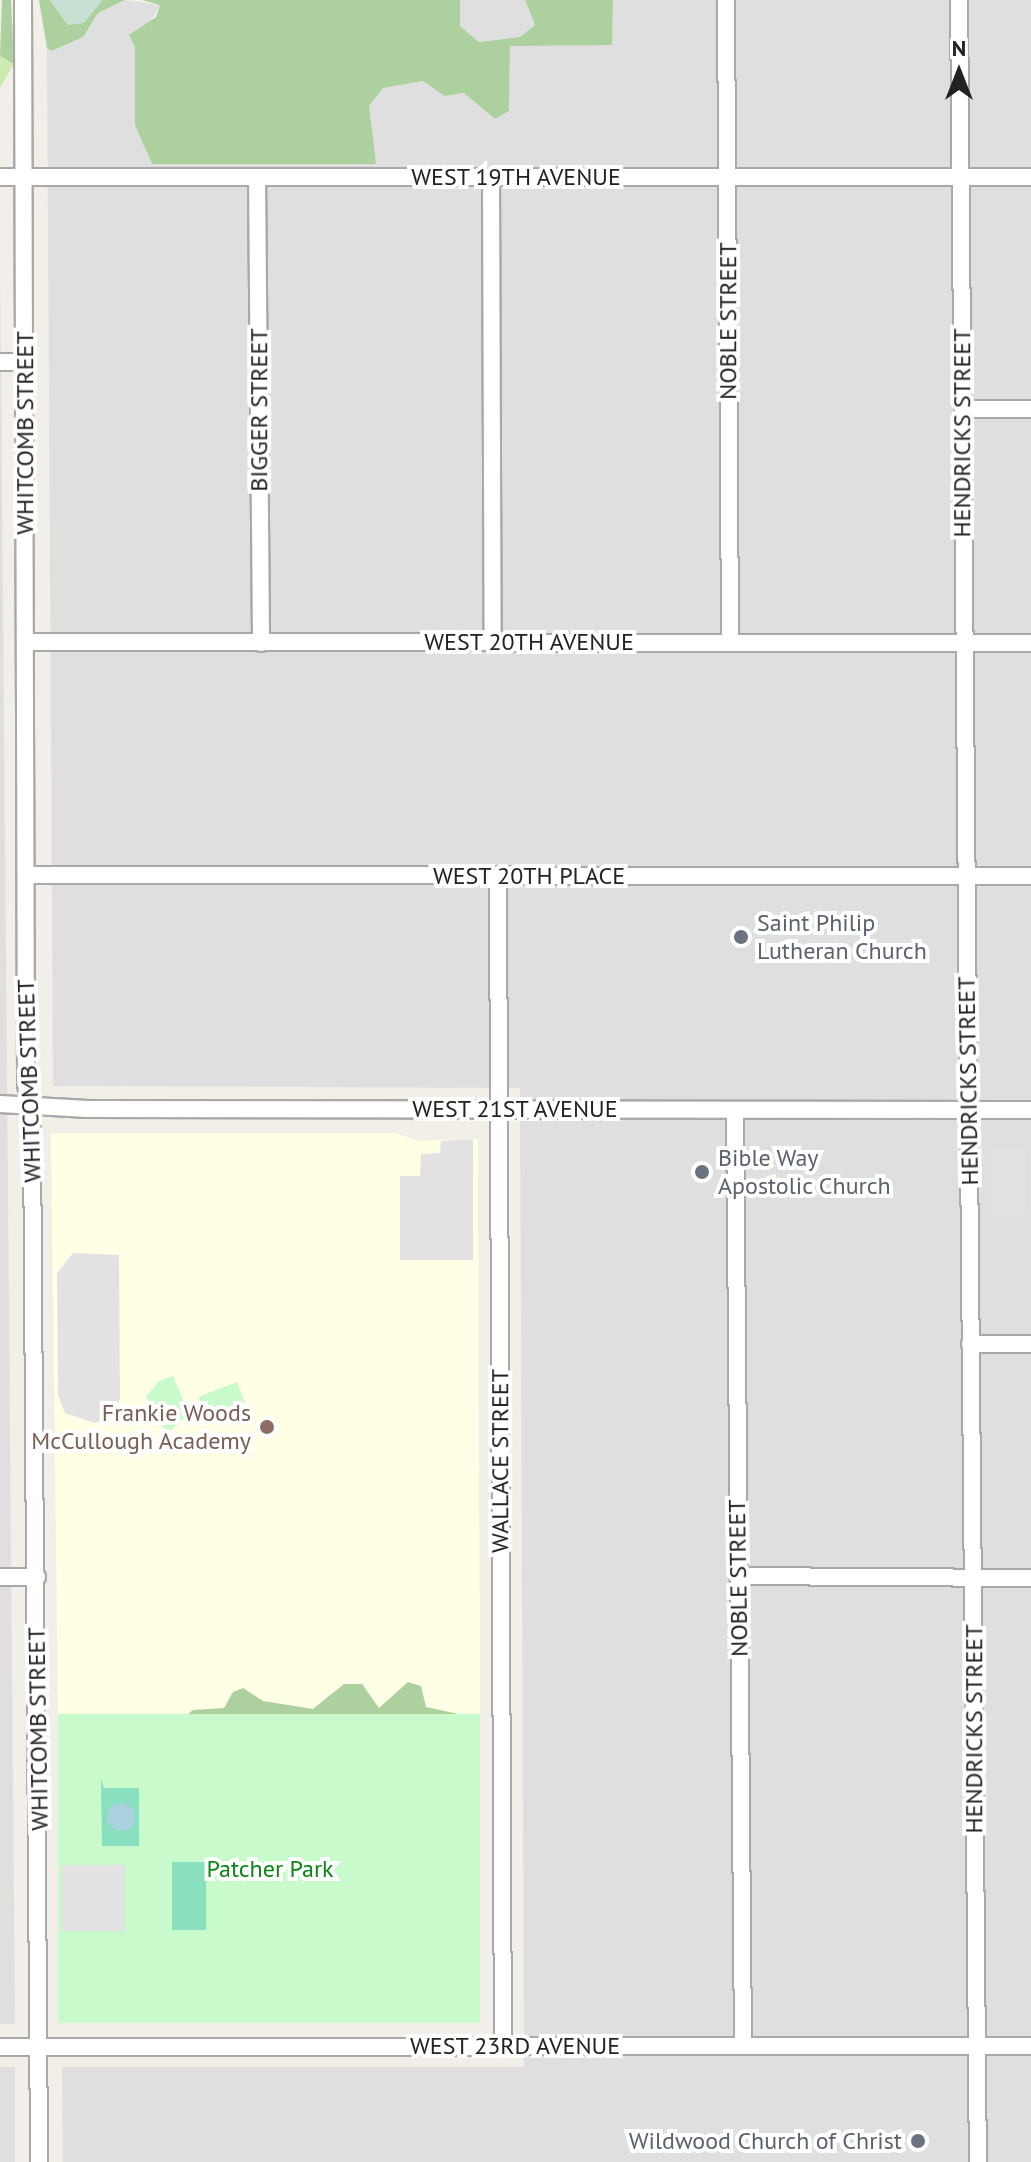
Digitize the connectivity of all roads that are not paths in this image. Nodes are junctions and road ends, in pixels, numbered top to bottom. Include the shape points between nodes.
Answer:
1 (23, 0) edge
2 (726, 0) edge
3 (959, 0) edge
4 (0, 177) edge
5 (24, 177) junction
6 (257, 177) junction
7 (491, 177) junction
8 (727, 177) junction
9 (961, 177) junction
10 (1031, 177) edge
11 (0, 362) edge
12 (24, 362) junction
13 (963, 409) junction
14 (1031, 409) edge
15 (26, 642) junction
16 (493, 642) junction
17 (730, 642) junction
18 (261, 643) junction
19 (963, 643) junction
20 (1031, 643) edge
21 (26, 875) junction
22 (498, 876) junction
23 (966, 876) junction
24 (1031, 876) edge
25 (0, 1104) edge
26 (29, 1107) junction
27 (498, 1109) junction
28 (735, 1110) junction
29 (968, 1110) junction
30 (1031, 1110) edge
31 (970, 1344) junction
32 (1031, 1344) edge
33 (738, 1576) junction
34 (0, 1577) edge
35 (37, 1577) junction
36 (973, 1577) junction
37 (1031, 1578) edge
38 (40, 2046) junction
39 (503, 2046) junction
40 (743, 2046) junction
41 (977, 2046) junction
42 (1031, 2046) edge
43 (0, 2047) edge
44 (39, 2162) edge
45 (978, 2162) edge

1 - 5 street, WHITCOMB STREET
2 - 8 street, NOBLE STREET
3 - 9 street, HENDRICKS STREET
4 - 5 street, WEST 19TH AVENUE
5 - 6 street, WEST 19TH AVENUE
5 - 12 street, WHITCOMB STREET
6 - 7 street, WEST 19TH AVENUE
6 - 18 street, BIGGER STREET
7 - 8 street, WEST 19TH AVENUE
7 - 16 street
8 - 9 street, WEST 19TH AVENUE
8 - 17 street, NOBLE STREET
9 - 10 street, WEST 19TH AVENUE
9 - 13 street, HENDRICKS STREET
11 - 12 street
12 - 15 street, WHITCOMB STREET
13 - 14 street
13 - 19 street, HENDRICKS STREET
15 - 18 street, WEST 20TH AVENUE
15 - 21 street, WHITCOMB STREET
16 - 17 street, WEST 20TH AVENUE
16 - 18 street, WEST 20TH AVENUE
17 - 19 street, WEST 20TH AVENUE
19 - 20 street, WEST 20TH AVENUE
19 - 23 street, HENDRICKS STREET
21 - 22 street, WEST 20TH PLACE
21 - 26 street, WHITCOMB STREET
22 - 23 street, WEST 20TH PLACE
22 - 27 street, WALLACE STREET
23 - 24 street, WEST 20TH PLACE
23 - 29 street, HENDRICKS STREET
25 - 26 street, WEST 21ST AVENUE
26 - 27 street, WEST 21ST AVENUE
26 - 35 street, WHITCOMB STREET
27 - 28 street, WEST 21ST AVENUE
27 - 39 street, WALLACE STREET
28 - 29 street, WEST 21ST AVENUE
28 - 33 street, NOBLE STREET
29 - 30 street, WEST 21ST AVENUE
29 - 31 street, HENDRICKS STREET
31 - 32 street
31 - 36 street, HENDRICKS STREET
33 - 36 street
33 - 40 street, NOBLE STREET
34 - 35 street
35 - 38 street, WHITCOMB STREET
36 - 37 street
36 - 41 street, HENDRICKS STREET
38 - 39 street, WEST 23RD AVENUE
38 - 43 street, WEST 23RD AVENUE
38 - 44 street, WHITCOMB STREET
39 - 40 street, WEST 23RD AVENUE
40 - 41 street, WEST 23RD AVENUE
41 - 42 street, WEST 23RD AVENUE
41 - 45 street, HENDRICKS STREET

